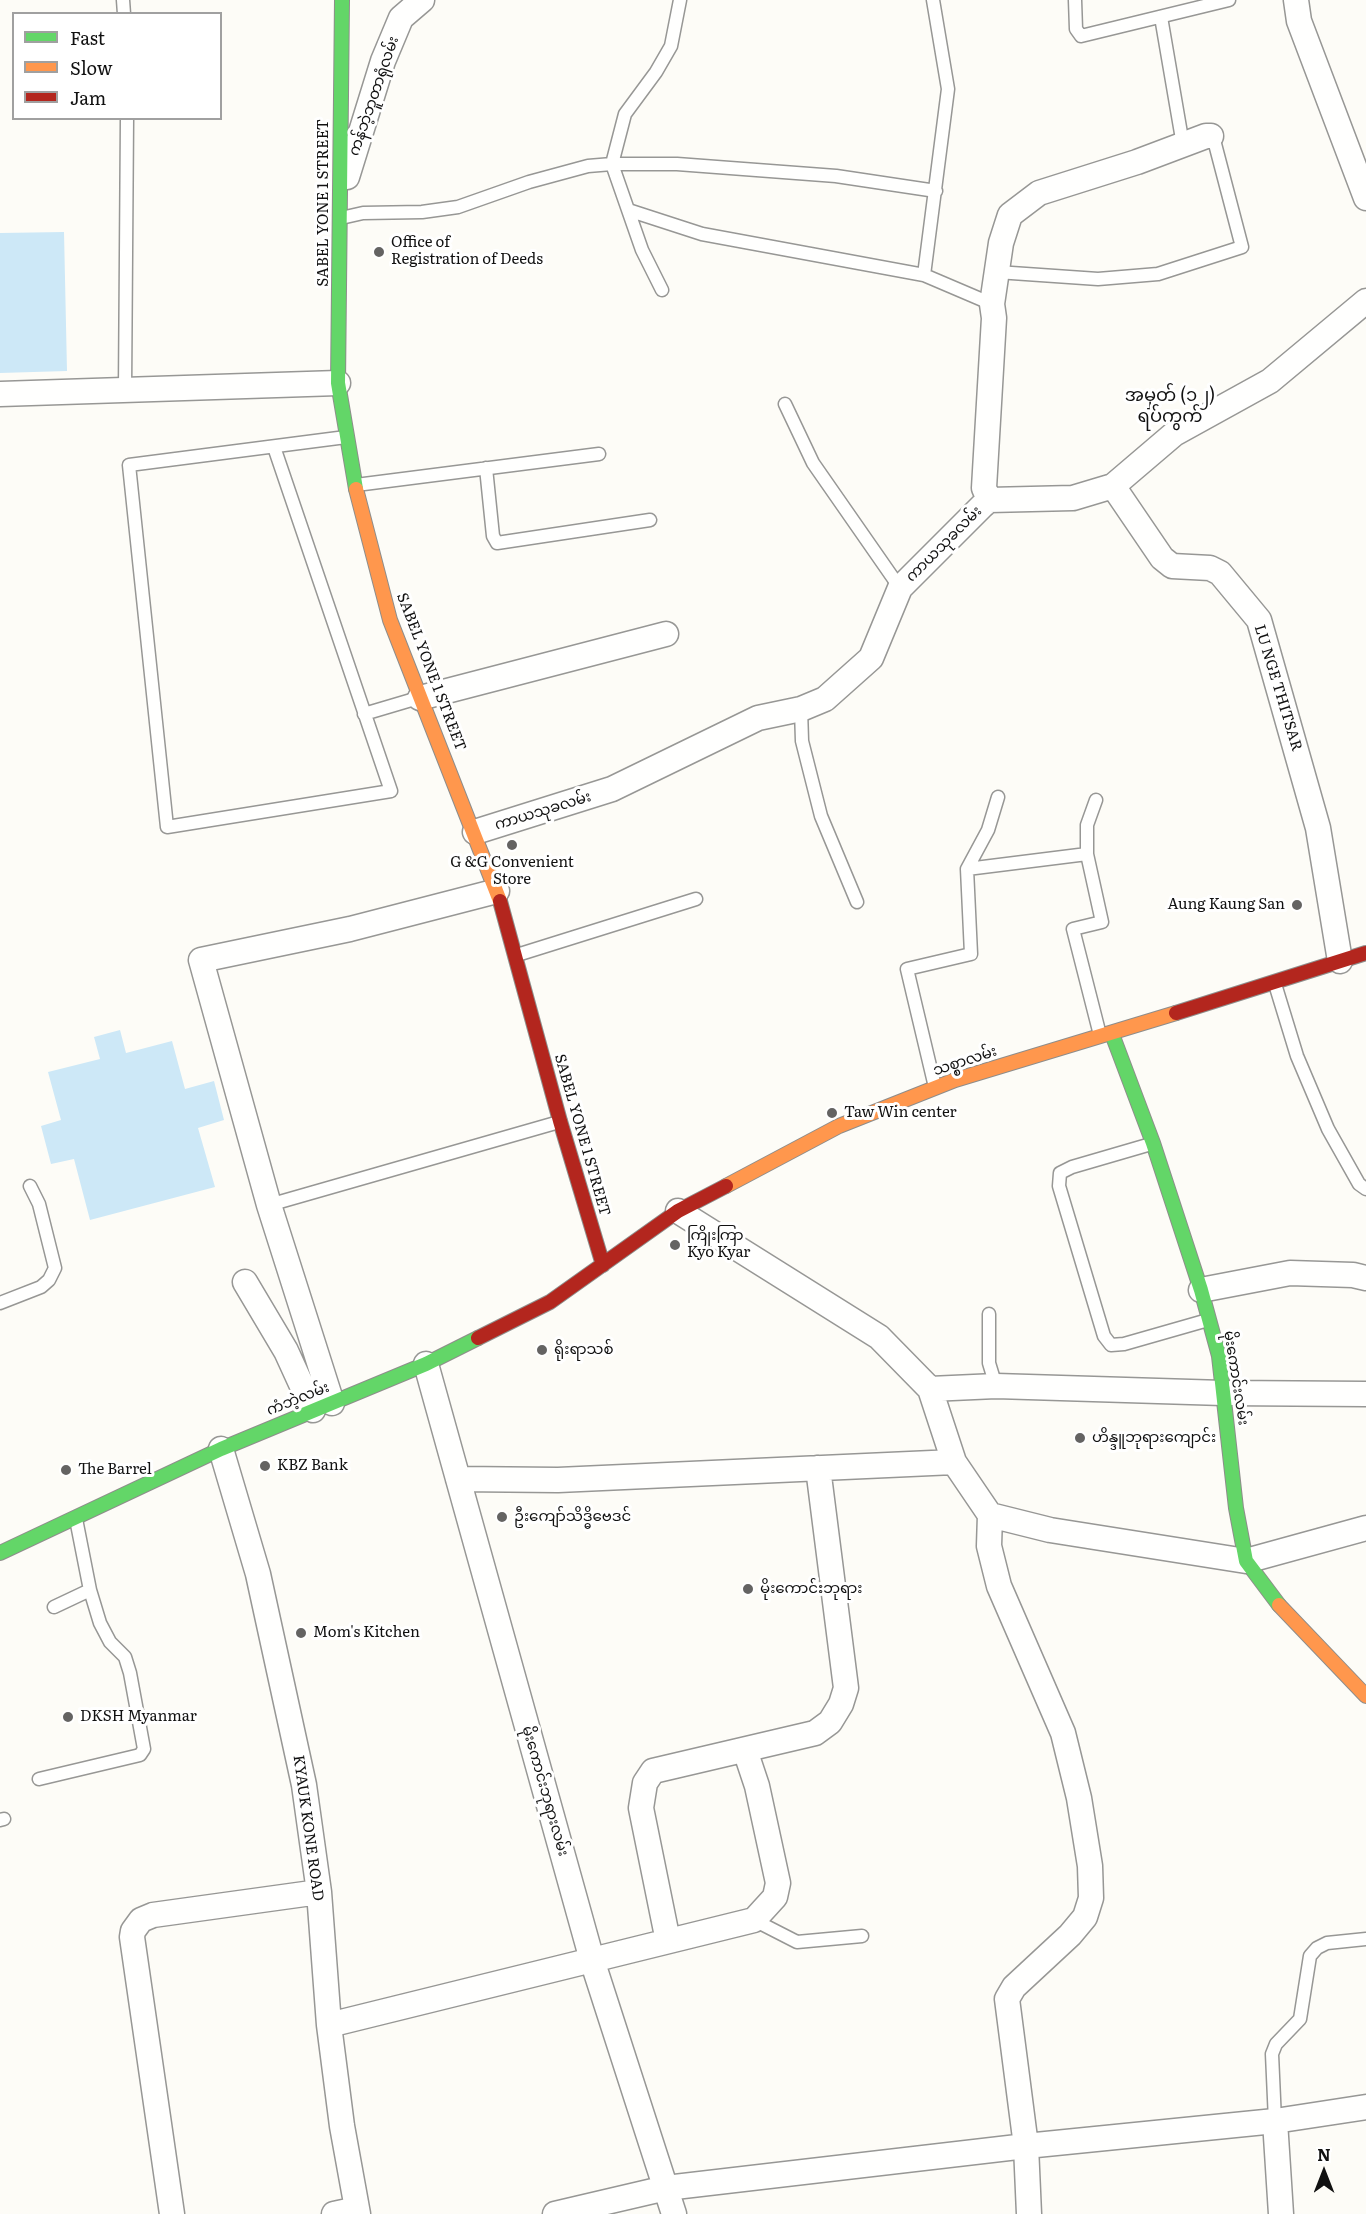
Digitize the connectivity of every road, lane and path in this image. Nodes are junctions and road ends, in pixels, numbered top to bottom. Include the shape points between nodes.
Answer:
1 (342, 0) edge
2 (422, 0) edge
3 (680, 0) edge
4 (933, 0) edge
5 (1075, 0) edge
6 (1229, 0) edge
7 (1296, 0) edge
8 (1161, 17) junction
9 (127, 120) edge
10 (1211, 136) joint
11 (1183, 145) junction
12 (612, 164) junction
13 (936, 191) junction
14 (1366, 198) edge
15 (340, 209) junction
16 (628, 210) junction
17 (997, 272) junction
18 (924, 275) junction
19 (662, 291) dead end
20 (1366, 301) edge
21 (992, 304) junction
22 (338, 383) junction
23 (125, 390) junction
24 (0, 394) edge
25 (785, 404) dead end
26 (347, 437) junction
27 (274, 447) junction
28 (599, 454) dead end
29 (486, 468) junction
30 (355, 485) junction
31 (1113, 486) junction
32 (989, 500) junction
33 (650, 520) dead end
34 (900, 588) junction
35 (666, 634) dead end
36 (420, 698) junction
37 (801, 709) junction
38 (364, 714) junction
39 (998, 797) dead end
40 (1096, 801) dead end
41 (475, 832) junction
42 (1087, 854) junction
43 (967, 869) junction
44 (497, 891) junction
45 (696, 899) dead end
46 (857, 902) dead end
47 (1366, 953) edge
48 (516, 955) junction
49 (1340, 961) junction
50 (1275, 983) junction
51 (1106, 1036) junction
52 (936, 1088) junction
53 (560, 1121) junction
54 (1153, 1143) junction
55 (30, 1186) dead end
56 (1366, 1189) edge
57 (269, 1205) junction
58 (678, 1211) junction
59 (603, 1265) junction
60 (1366, 1278) edge
61 (245, 1282) dead end
62 (1202, 1290) junction
63 (0, 1302) edge
64 (989, 1314) dead end
65 (1209, 1320) junction
66 (426, 1364) junction
67 (996, 1386) junction
68 (930, 1389) junction
69 (1223, 1393) junction
70 (1366, 1394) edge
71 (322, 1407) junction
72 (221, 1449) junction
73 (954, 1462) junction
74 (818, 1468) junction
75 (458, 1479) junction
76 (990, 1515) junction
77 (75, 1518) junction
78 (1366, 1528) edge
79 (0, 1553) edge
80 (1246, 1561) junction
81 (90, 1590) junction
82 (54, 1607) dead end
83 (1366, 1696) edge
84 (745, 1750) junction
85 (39, 1779) dead end
86 (319, 1892) junction
87 (754, 1920) junction
88 (862, 1936) dead end
89 (1366, 1940) edge
90 (668, 1941) junction
91 (592, 1960) junction
92 (329, 2025) junction
93 (1366, 2107) edge
94 (1275, 2121) junction
95 (1026, 2146) junction
96 (666, 2188) junction
97 (350, 2212) edge
98 (172, 2214) edge
99 (555, 2214) edge
100 (674, 2214) edge
101 (1029, 2214) edge
102 (1281, 2214) edge

1 - 15 main road, SABEL YONE 1 STREET
2 - 15 street, ကန်ဘဲ့ဘူတာရုံလမ်း via 401,18 383,61
3 - 12 lane via 671,46 625,114
4 - 13 lane via 948,89
5 - 8 lane via 1076,29 1081,36
6 - 8 lane
7 - 14 street via 1299,21
8 - 11 lane
9 - 23 lane
10 - 11 street
10 - 17 lane via 1242,247 1158,274 1098,279
11 - 17 street via 1039,193 1010,215
12 - 13 lane via 677,164 836,176
12 - 15 lane via 588,166 529,182 458,207 363,213
12 - 16 lane
13 - 18 lane
15 - 22 main road, SABEL YONE 1 STREET
16 - 18 lane via 702,234
16 - 19 lane
17 - 21 street
18 - 21 lane
20 - 31 street, ကာယသုခလမ်း via 1270,381 1174,434
21 - 32 street via 984,488
22 - 23 street
22 - 26 main road, SABEL YONE 1 STREET
23 - 24 street
25 - 34 lane via 813,463
26 - 27 lane
26 - 30 main road, SABEL YONE 1 STREET
27 - 38 lane
27 - 38 lane via 129,465 167,827 391,791
28 - 29 lane
29 - 30 lane
29 - 33 lane via 497,543
30 - 36 main road, SABEL YONE 1 STREET via 390,620
31 - 32 street, ကာယသုခလမ်း via 1073,498
31 - 49 street, LU NGE THITSAR via 1162,558 1172,566 1210,568 1220,573 1259,620 1318,828
32 - 34 street, ကာယသုခလမ်း
34 - 37 street, ကာယသုခလမ်း via 871,658 825,699
35 - 36 street
36 - 38 lane
36 - 41 main road, SABEL YONE 1 STREET
37 - 41 street, ကာယသုခလမ်း via 758,718 612,789
37 - 46 lane via 802,741 821,816
39 - 43 lane via 988,830
40 - 42 lane via 1087,825
41 - 44 main road, SABEL YONE 1 STREET
42 - 43 lane
42 - 51 lane via 1102,922 1073,929
43 - 52 lane via 971,954 907,969
44 - 48 main road, SABEL YONE 1 STREET
44 - 57 street via 350,929 201,960
45 - 48 lane
47 - 49 main road, သစ္စာလမ်း
48 - 53 main road, SABEL YONE 1 STREET
49 - 50 main road, သစ္စာလမ်း
50 - 51 main road, သစ္စာလမ်း
50 - 56 lane via 1297,1056 1328,1129 1359,1184
51 - 52 main road, သစ္စာလမ်း
51 - 54 main road, မိုးကောင်းလမ်း
52 - 58 main road, သစ္စာလမ်း via 839,1126
53 - 57 lane
53 - 59 main road, SABEL YONE 1 STREET
54 - 62 main road, မိုးကောင်းလမ်း
54 - 65 lane via 1060,1173 1059,1186 1104,1336 1111,1345 1124,1344
55 - 63 lane via 39,1203 55,1268 41,1287
57 - 71 street
58 - 59 main road, သစ္စာလမ်း
58 - 68 street via 879,1337
59 - 66 main road, ကံဘဲ့လမ်း via 550,1302
60 - 62 street via 1290,1274
61 - 71 street
62 - 65 main road, မိုးကောင်းလမ်း
64 - 67 lane via 989,1363
65 - 69 main road, မိုးကောင်းလမ်း via 1219,1356
66 - 71 main road, ကံဘဲ့လမ်း
66 - 75 street, မိုးကောင်းဘုရားလမ်း
67 - 68 street
67 - 69 street
68 - 73 street
69 - 70 street
69 - 80 main road, မိုးကောင်းလမ်း
71 - 72 main road, ကံဘဲ့လမ်း
72 - 77 main road, ကံဘဲ့လမ်း
72 - 86 street, KYAUK KONE ROAD via 258,1574 304,1785
73 - 74 street
73 - 76 street
74 - 75 street via 558,1480
74 - 84 street via 846,1689 830,1722 815,1733
75 - 91 street, မိုးကောင်းဘုရားလမ်း
76 - 80 street via 1050,1530
76 - 95 street via 989,1546 999,1586 1063,1733 1090,1866 1091,1898 1084,1917 1014,1987 1007,1999
77 - 79 main road, ကံဘဲ့လမ်း
77 - 81 lane
78 - 80 street
80 - 83 main road, မိုးကောင်းလမ်း via 1274,1599
81 - 82 lane
81 - 85 lane via 100,1623 110,1642 125,1657 144,1749 140,1755
84 - 87 street via 778,1883 775,1897
84 - 90 street via 653,1771 645,1783 641,1808
86 - 92 street, KYAUK KONE ROAD
86 - 98 street via 153,1915 141,1920 133,1931
87 - 88 lane via 797,1942
87 - 90 street
89 - 94 lane via 1327,1943 1310,1956 1300,2019 1276,2044 1272,2054
90 - 91 street
91 - 92 street
91 - 96 street, မိုးကောင်းဘုရားလမ်း
92 - 97 street, KYAUK KONE ROAD
93 - 94 street
94 - 95 street
94 - 102 street
95 - 96 street
95 - 101 street
96 - 99 street
96 - 100 street, မိုးကောင်းဘုရားလမ်း

